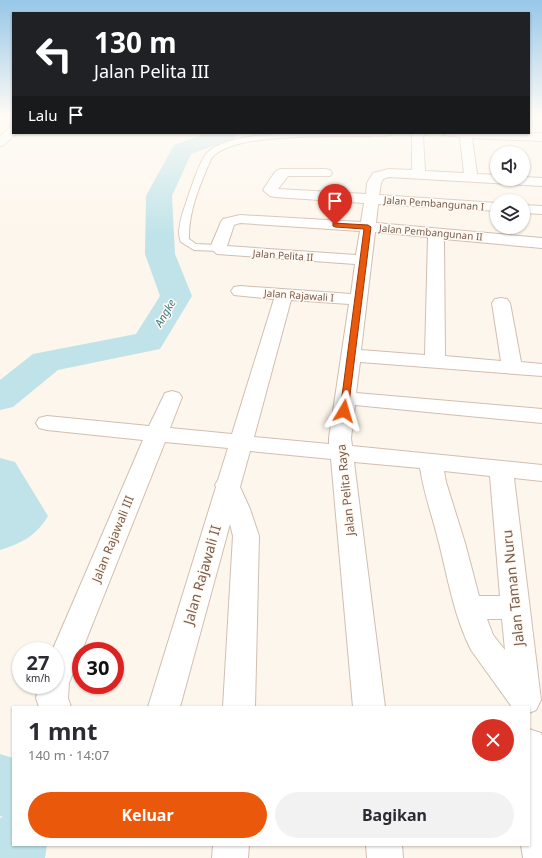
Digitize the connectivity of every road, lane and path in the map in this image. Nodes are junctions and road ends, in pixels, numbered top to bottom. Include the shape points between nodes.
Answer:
1 (209, 156) edge
2 (419, 156) edge
3 (469, 156) edge
4 (325, 173) dead end
5 (419, 174) junction
6 (471, 177) junction
7 (490, 178) edge
8 (530, 179) edge
9 (542, 182) edge
10 (373, 189) junction
11 (490, 206) edge
12 (530, 209) edge
13 (542, 210) edge
14 (368, 227) junction
15 (436, 233) junction
16 (220, 241) junction
17 (542, 243) edge
18 (364, 260) junction
19 (240, 291) dead end
20 (284, 294) junction
21 (358, 300) junction
22 (501, 303) dead end
23 (351, 355) junction
24 (435, 362) junction
25 (512, 368) junction
26 (542, 370) edge
27 (172, 397) dead end
28 (346, 398) junction
29 (542, 416) edge
30 (47, 423) dead end
31 (157, 434) junction
32 (240, 443) junction
33 (341, 453) junction
34 (431, 462) junction
35 (501, 469) junction
36 (542, 473) edge
37 (227, 485) junction
38 (468, 607) junction
39 (515, 608) junction
40 (64, 658) edge
41 (53, 694) edge
42 (525, 703) edge
43 (55, 706) edge
44 (164, 706) edge
45 (239, 706) edge
46 (369, 706) edge
47 (530, 755) edge
48 (231, 846) edge
49 (384, 846) edge
50 (538, 846) edge
51 (230, 858) edge
52 (385, 858) edge

1 - 16 lane via 187,211 184,240 194,247
2 - 5 street
3 - 6 street
4 - 10 street, Jalan Pembangunan I via 285,172 270,190 275,194
5 - 6 street
5 - 10 street via 383,173
6 - 7 street
8 - 9 street
10 - 11 street, Jalan Pembangunan I
10 - 14 street, Jalan Pelita Raya
12 - 13 street
14 - 15 street, Jalan Pembangunan II
14 - 16 street, Jalan Pembangunan II via 240,218 228,222
14 - 18 street, Jalan Pelita Raya
15 - 17 street, Jalan Pembangunan II
15 - 24 street
16 - 18 street, Jalan Pelita II via 223,251
18 - 21 street, Jalan Pelita Raya
19 - 20 street, Jalan Rajawali I
20 - 21 street, Jalan Rajawali I
20 - 32 street, Jalan Rajawali II
21 - 23 street, Jalan Pelita Raya
22 - 25 street
23 - 24 street
23 - 28 street, Jalan Pelita Raya
24 - 25 street
25 - 26 street
27 - 31 street, Jalan Rajawali III
28 - 29 street
28 - 33 street, Jalan Pelita Raya via 340,438
30 - 31 street
31 - 32 street
31 - 40 street, Jalan Rajawali III
32 - 33 street
32 - 37 street, Jalan Rajawali II
33 - 34 street
33 - 46 street, Jalan Pelita Raya
34 - 35 street
34 - 38 street via 434,482
35 - 36 street
35 - 39 street, Jalan Taman Nuru
37 - 44 street, Jalan Rajawali II
37 - 45 street via 246,536
38 - 39 street
38 - 42 street via 481,641
39 - 42 street, Jalan Taman Nuru
41 - 43 street
47 - 50 street
48 - 51 street
49 - 52 street

